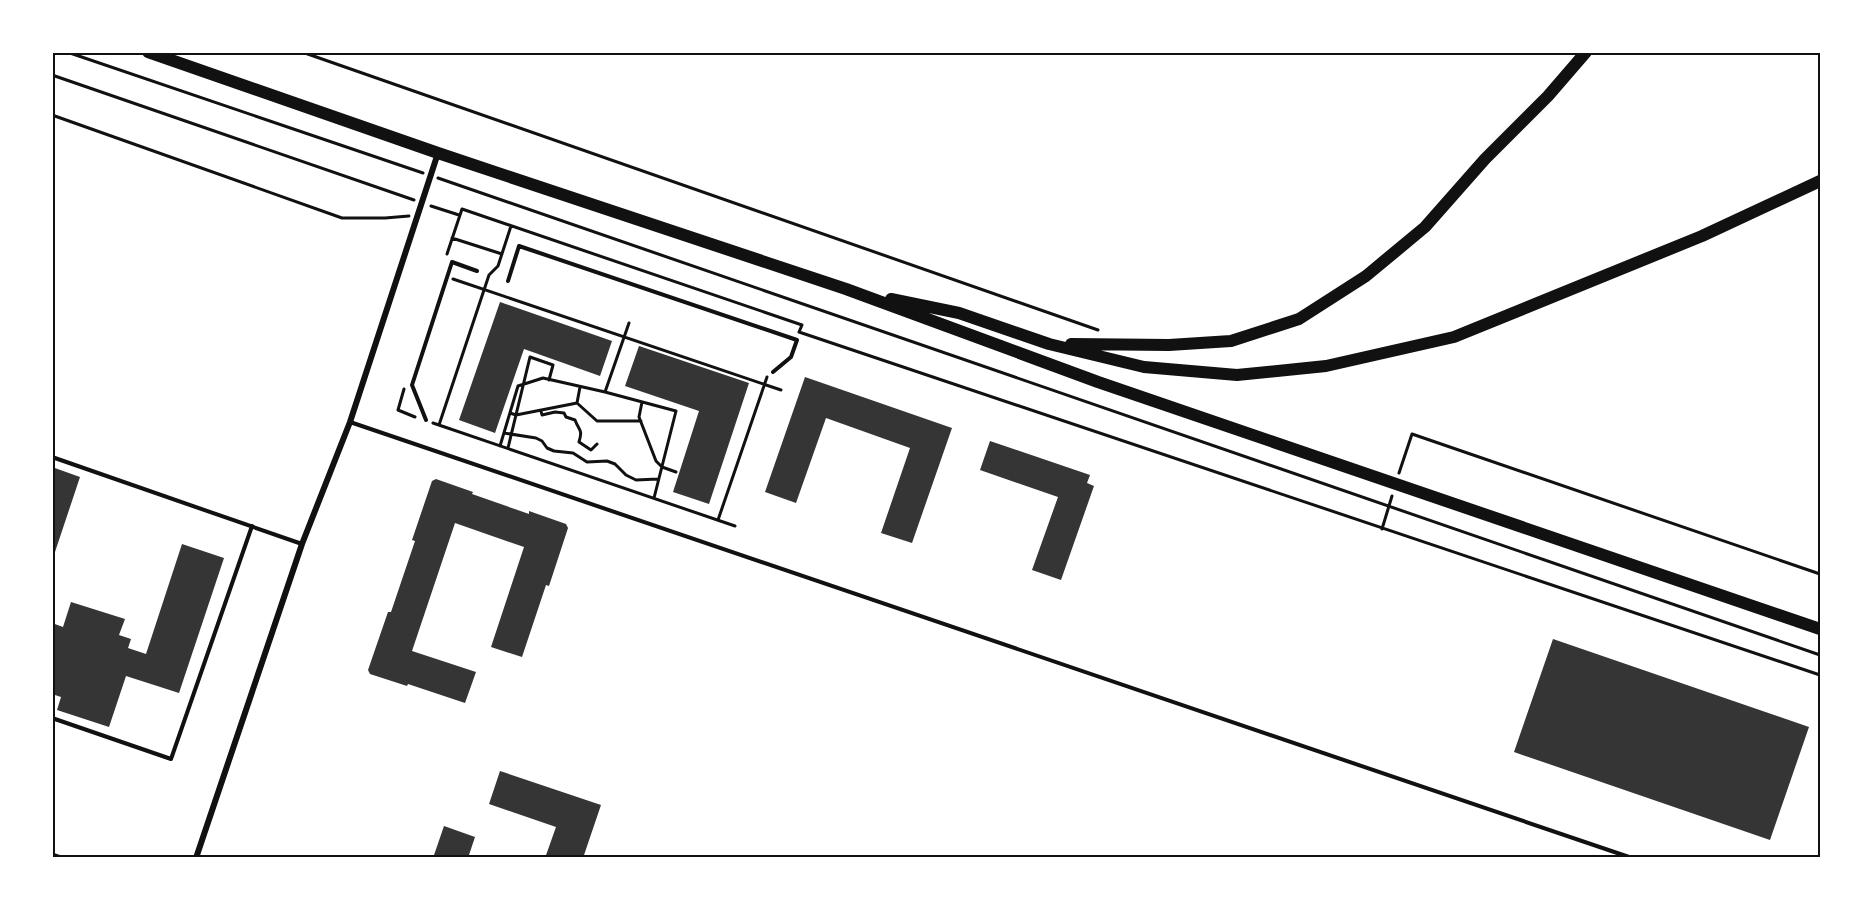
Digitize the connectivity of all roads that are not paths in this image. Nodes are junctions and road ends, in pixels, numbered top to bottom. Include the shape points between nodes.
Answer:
1 (148, 52) edge
2 (1586, 52) edge
3 (438, 153) junction
4 (1819, 181) edge
5 (477, 271) dead end
6 (508, 281) dead end
7 (846, 289) junction
8 (1049, 344) junction
9 (771, 371) road end
10 (426, 420) road end
11 (350, 422) junction
12 (52, 457) edge
13 (252, 526) junction
14 (302, 544) junction
15 (1821, 629) edge
16 (52, 718) edge
17 (196, 858) edge
18 (1632, 858) edge

1 - 3 main road
2 - 8 main road via 1425,227 1366,276 1299,320 1231,341
3 - 7 main road
3 - 11 street
4 - 8 main road via 1702,236 1454,337 1326,366 1237,375 1144,367
5 - 10 lane via 452,262 412,386
6 - 9 lane via 519,246 797,340 791,357
7 - 8 main road via 959,314
7 - 15 main road via 1098,382
11 - 14 street
11 - 18 lane
12 - 13 lane
13 - 14 lane
13 - 16 lane via 171,759
14 - 17 street

